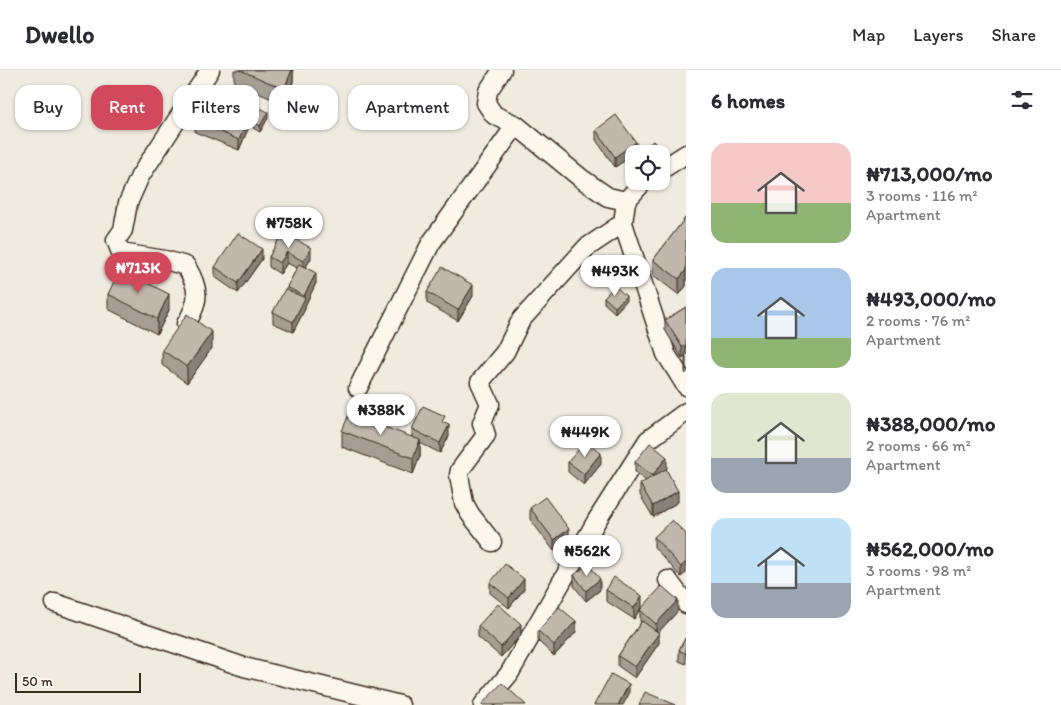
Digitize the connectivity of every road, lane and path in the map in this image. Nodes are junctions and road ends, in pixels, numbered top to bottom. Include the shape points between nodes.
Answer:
1 (210, 70) edge
2 (502, 70) edge
3 (516, 125) junction
4 (686, 154) edge
5 (670, 164) edge
6 (636, 190) edge
7 (626, 201) junction
8 (623, 223) junction
9 (186, 324) edge
10 (686, 386) edge
11 (358, 388) dead end
12 (686, 412) edge
13 (492, 542) dead end
14 (668, 580) dead end
15 (55, 603) dead end
16 (686, 604) edge
17 (400, 705) edge
18 (483, 705) edge

1 - 9 street via 140,176 128,203 123,230 116,240 121,253 186,266 195,281 197,293 193,312
2 - 3 street via 488,91 486,103 494,115
3 - 7 street via 608,197
3 - 11 street via 431,243
4 - 5 street
6 - 7 street
7 - 8 street
8 - 10 street via 666,354
8 - 13 street via 586,248 521,320 505,352 480,382 490,404 482,423 486,436 459,475 464,503
12 - 18 street via 648,440 596,520 509,674
14 - 16 street
15 - 17 street via 244,667

